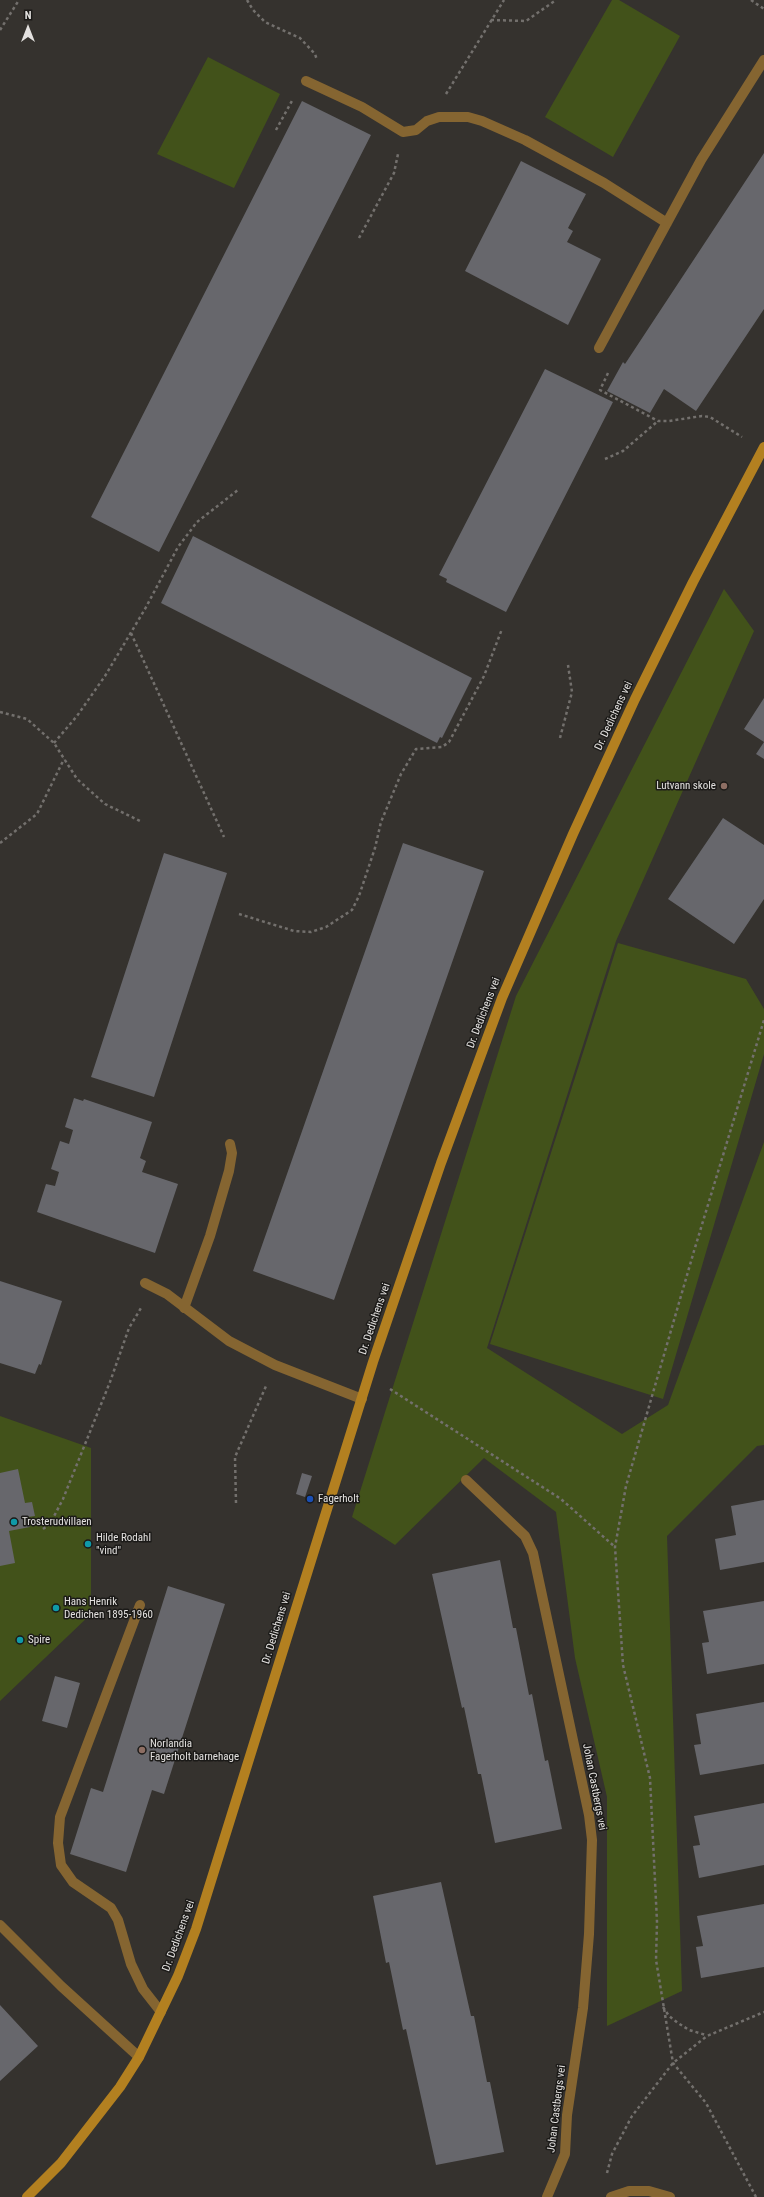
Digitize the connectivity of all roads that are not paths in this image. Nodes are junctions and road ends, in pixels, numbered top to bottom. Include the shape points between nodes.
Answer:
1 (764, 60) edge
2 (308, 82) road end
3 (667, 223) junction
4 (599, 348) dead end
5 (764, 447) edge
6 (230, 1144) dead end
7 (145, 1282) dead end
8 (184, 1308) junction
9 (362, 1399) junction
10 (466, 1480) dead end
11 (140, 1605) dead end
12 (0, 1924) edge
13 (161, 2012) junction
14 (139, 2056) junction
15 (27, 2197) edge
16 (547, 2197) edge
17 (612, 2197) edge
18 (670, 2197) edge

1 - 3 lane via 701,160
2 - 3 lane via 362,107 403,132 416,130 427,121 439,117 482,121 525,140 623,194
3 - 4 lane
5 - 9 street, Dr. Dedichens vei via 635,699 532,926 469,1086
6 - 8 lane via 230,1171
7 - 8 lane via 167,1294
8 - 9 lane via 230,1341 275,1365
9 - 13 street, Dr. Dedichens vei via 196,1929
10 - 16 lane, Johan Castbergs vei via 525,1536 533,1553 589,1815 592,1840 583,2008 567,2115 565,2154
11 - 13 lane via 60,1817 58,1843 61,1865 72,1882 111,1908 118,1920 131,1964 143,1988
12 - 14 lane via 61,1986
13 - 14 street, Dr. Dedichens vei
14 - 15 street, Dr. Dedichens vei via 91,2126 61,2163
17 - 18 lane via 629,2191 649,2191

